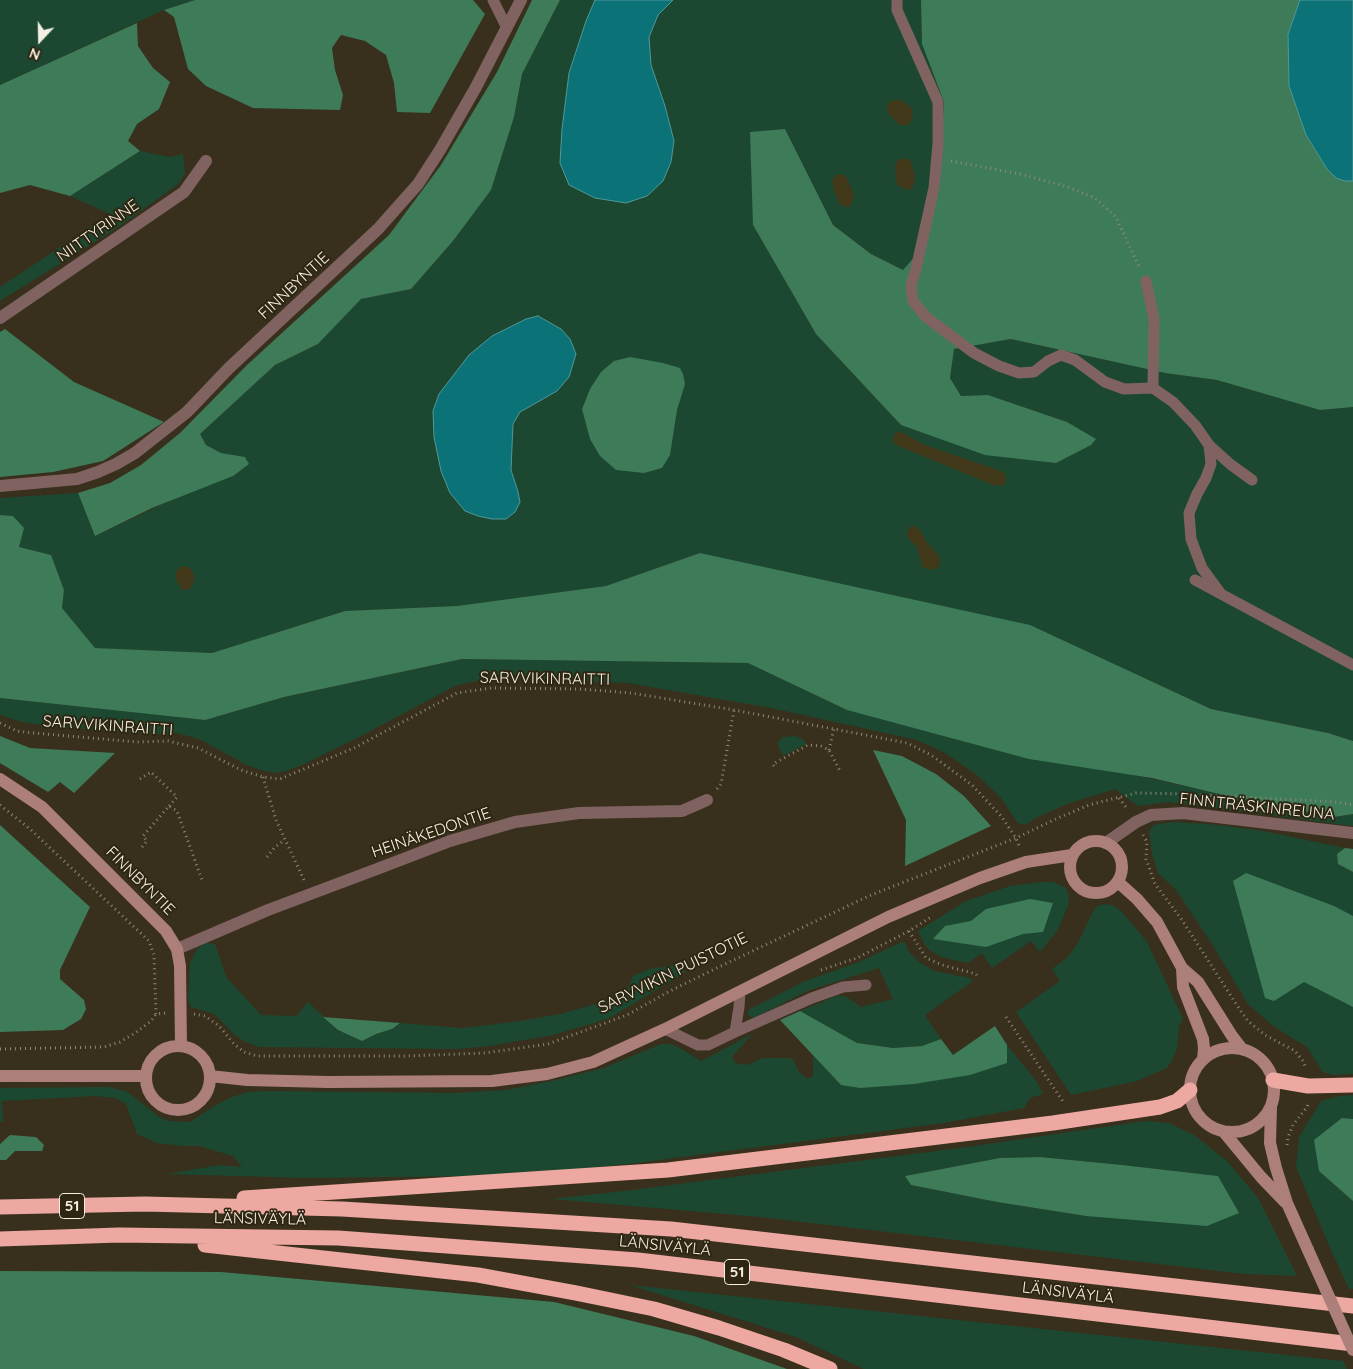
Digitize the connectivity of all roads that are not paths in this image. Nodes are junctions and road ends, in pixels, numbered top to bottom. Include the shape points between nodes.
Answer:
1 (493, 0) edge
2 (521, 0) edge
3 (897, 0) edge
4 (507, 28) junction
5 (206, 161) dead end
6 (1146, 280) road end
7 (0, 318) edge
8 (1153, 388) junction
9 (1209, 445) junction
10 (1252, 480) dead end
11 (0, 486) edge
12 (1195, 580) dead end
13 (1221, 594) junction
14 (1353, 664) edge
15 (0, 779) edge
16 (707, 800) road end
17 (1353, 833) edge
18 (1106, 842) junction
19 (1072, 855) junction
20 (1118, 882) junction
21 (177, 949) junction
22 (1182, 968) junction
23 (866, 986) dead end
24 (740, 992) junction
25 (665, 1029) junction
26 (735, 1032) junction
27 (181, 1046) junction
28 (1242, 1049) junction
29 (1203, 1060) junction
30 (0, 1076) edge
31 (145, 1076) junction
32 (210, 1076) junction
33 (1273, 1080) junction
34 (1353, 1086) edge
35 (1190, 1090) junction
36 (1271, 1107) junction
37 (1223, 1131) junction
38 (1287, 1203) junction
39 (145, 1204) junction
40 (0, 1207) edge
41 (119, 1235) junction
42 (0, 1240) edge
43 (1353, 1306) edge
44 (1353, 1344) edge
45 (1353, 1350) edge
46 (830, 1369) edge

1 - 4 lane
2 - 4 street, FINNBYNTIE
3 - 8 lane via 897,10 938,102 934,188 911,286 913,301 926,317 974,353 999,366 1019,373 1034,372 1061,355 1075,360 1105,382 1124,389
4 - 11 street, FINNBYNTIE via 418,184 378,229 229,368 187,412 135,452 98,472 77,479
5 - 7 street, NIITTYRINNE via 184,192
6 - 8 lane via 1154,320
8 - 9 lane via 1173,402
9 - 10 lane
9 - 13 lane via 1211,464 1189,513 1191,539 1202,568
12 - 13 lane
13 - 14 lane
15 - 21 main road, FINNBYNTIE via 42,807 166,931
16 - 21 street, HEINÄKEDONTIE via 682,811 579,813 515,822 450,841 378,868
17 - 18 street, FINNTRÄSKINREUNA via 1183,813 1151,815
18 - 19 main road via 1088,842
18 - 20 main road via 1114,848 1122,864
19 - 20 main road via 1070,874 1073,882 1085,892 1107,891
19 - 24 main road via 1026,862 980,878 888,917
20 - 22 main road via 1156,922
21 - 27 main road, FINNBYNTIE
22 - 28 main road via 1198,982
22 - 29 main road via 1184,987 1203,1038
23 - 26 lane via 843,987
24 - 25 main road
24 - 26 lane
25 - 26 lane via 698,1045 708,1045
25 - 32 main road via 592,1062 547,1074 492,1081 328,1082
27 - 31 main road via 161,1050 147,1066
27 - 32 main road via 201,1056
28 - 29 main road via 1221,1049
28 - 33 main road via 1262,1060
29 - 35 main road via 1196,1068
30 - 31 main road
31 - 32 main road via 152,1098 172,1109 183,1109 203,1098
33 - 34 highway via 1308,1086
33 - 36 main road
35 - 37 main road via 1192,1104 1199,1116 1210,1126
35 - 39 highway via 1177,1100 1160,1106 1043,1124 668,1170
36 - 37 main road via 1251,1128
36 - 38 main road via 1270,1143
37 - 38 main road
38 - 45 main road, bridge
39 - 40 highway, LÄNSIVÄYLÄ / 51
39 - 43 highway, LÄNSIVÄYLÄ / 51 via 342,1209 671,1229
41 - 42 highway, LÄNSIVÄYLÄ / 51
41 - 44 highway, LÄNSIVÄYLÄ / 51 via 338,1238 638,1260
41 - 46 highway via 478,1275 576,1293 654,1309 718,1328

